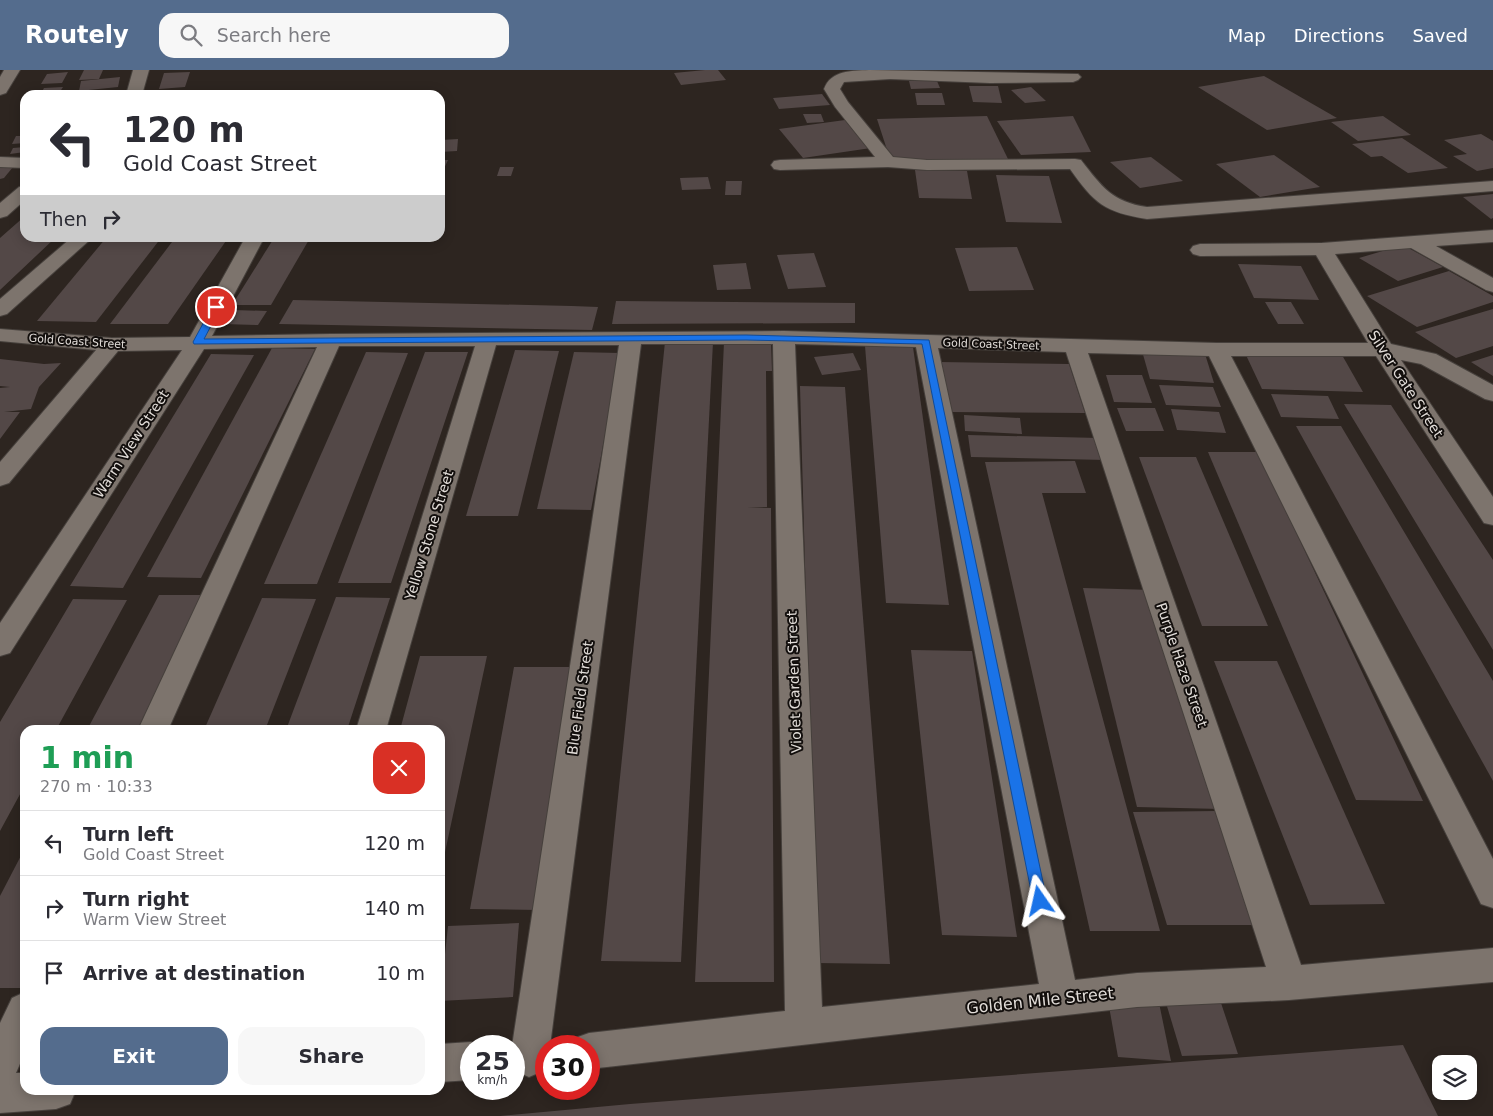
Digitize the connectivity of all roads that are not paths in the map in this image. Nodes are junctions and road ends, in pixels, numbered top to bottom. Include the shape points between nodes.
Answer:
1 (12, 70) edge
2 (140, 70) edge
3 (1023, 74) edge
4 (1074, 77) dead end
5 (0, 90) edge
6 (135, 90) edge
7 (0, 162) edge
8 (888, 162) junction
9 (20, 163) edge
10 (780, 164) dead end
11 (1493, 186) edge
12 (20, 194) edge
13 (0, 212) edge
14 (1493, 236) edge
15 (77, 242) edge
16 (252, 242) edge
17 (1414, 242) junction
18 (1322, 249) junction
19 (1200, 250) dead end
20 (1493, 286) edge
21 (0, 310) edge
22 (0, 335) edge
23 (632, 338) junction
24 (784, 338) junction
25 (331, 340) junction
26 (487, 340) junction
27 (198, 342) junction
28 (926, 342) junction
29 (112, 345) junction
30 (1075, 347) junction
31 (1383, 349) junction
32 (1217, 350) junction
33 (1493, 394) edge
34 (0, 478) edge
35 (1493, 517) edge
36 (0, 646) edge
37 (155, 725) edge
38 (372, 725) edge
39 (1493, 893) edge
40 (1493, 965) edge
41 (1289, 983) junction
42 (1060, 998) junction
43 (20, 1021) edge
44 (804, 1027) junction
45 (600, 1050) edge
46 (530, 1057) edge
47 (460, 1062) edge
48 (445, 1063) edge
49 (0, 1064) edge
50 (20, 1093) edge
51 (0, 1094) edge

1 - 5 street
2 - 6 street
3 - 4 street
3 - 8 street via 883,74 839,78 832,88 841,104
7 - 9 street
8 - 10 street
8 - 11 street via 927,165 1075,164 1103,199 1114,207 1147,213
12 - 13 street
14 - 17 street
15 - 21 street
16 - 27 street, Warm View Street
17 - 18 street
17 - 20 street
18 - 19 street
18 - 31 street, Silver Gate Street
22 - 29 street, Gold Coast Street
23 - 24 street, Gold Coast Street
23 - 26 street, Gold Coast Street
23 - 46 street, Blue Field Street
24 - 28 street, Gold Coast Street
24 - 44 street, Violet Garden Street
25 - 26 street, Gold Coast Street
25 - 27 street, Gold Coast Street
25 - 37 street
26 - 38 street, Yellow Stone Street
27 - 29 street, Gold Coast Street
27 - 36 street, Warm View Street
28 - 30 street, Gold Coast Street
28 - 42 street
29 - 34 street
30 - 32 street, Gold Coast Street
30 - 41 street, Purple Haze Street
31 - 32 street, Gold Coast Street
31 - 33 street, Gold Coast Street via 1428,359
31 - 35 street, Silver Gate Street
32 - 39 street
40 - 41 street, Golden Mile Street
41 - 42 street, Golden Mile Street via 1137,990
42 - 44 street, Golden Mile Street
43 - 49 street
44 - 45 street, Golden Mile Street
47 - 48 street
50 - 51 street

